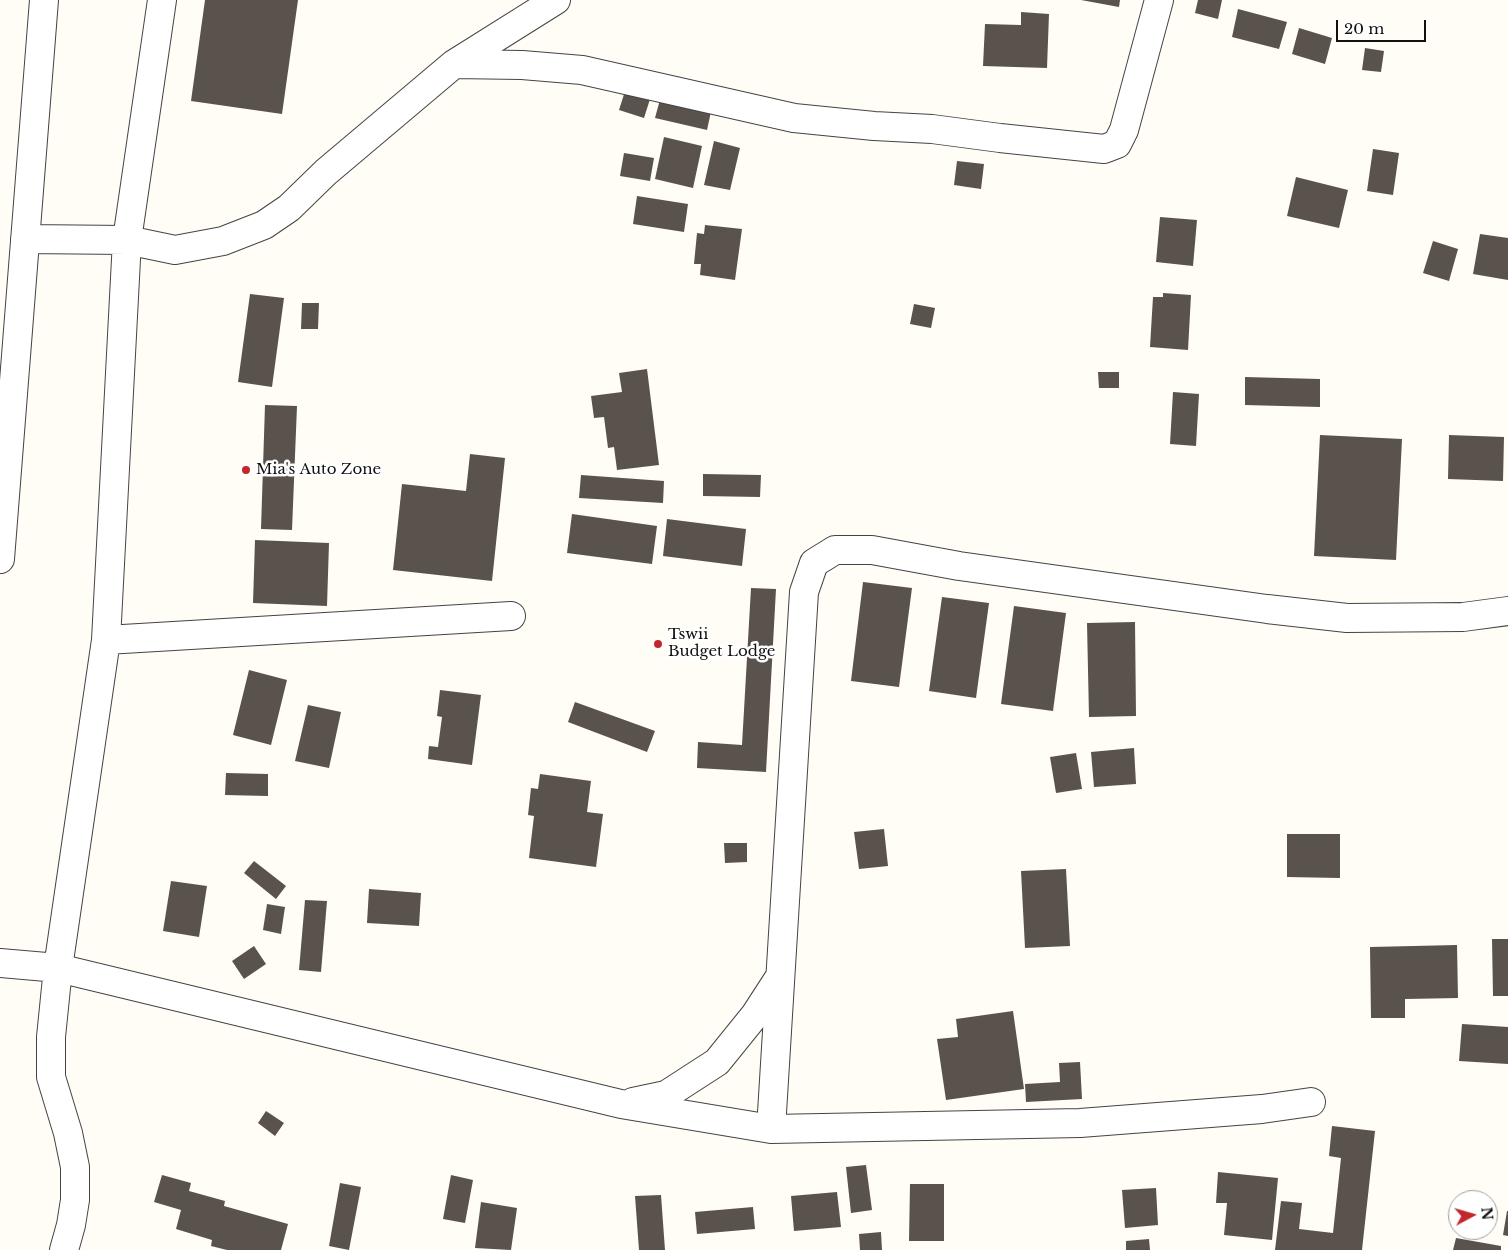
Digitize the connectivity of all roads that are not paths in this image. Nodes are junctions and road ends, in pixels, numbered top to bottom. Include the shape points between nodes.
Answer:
1 (44, 0) edge
2 (162, 0) edge
3 (556, 0) edge
4 (1160, 0) edge
5 (454, 64) junction
6 (25, 239) junction
7 (127, 240) junction
8 (9, 318) edge
9 (0, 559) edge
10 (1508, 611) edge
11 (511, 616) dead end
12 (106, 640) junction
13 (0, 963) edge
14 (58, 968) junction
15 (780, 976) junction
16 (1311, 1102) dead end
17 (621, 1104) junction
18 (771, 1129) junction
19 (64, 1250) edge

1 - 6 street
2 - 7 street
3 - 5 street
4 - 5 street via 1124,130 1117,144 1104,149 932,129 794,118 582,70
5 - 7 street via 326,172 289,208 264,225 223,241 176,250
6 - 7 street
6 - 8 street
7 - 12 street
8 - 9 street
10 - 15 street via 1463,617 1347,618 959,566 872,550 835,550 814,564 804,592
11 - 12 street
12 - 14 street
13 - 14 street
14 - 17 street
14 - 19 street via 51,1037 51,1077 75,1167 75,1200
15 - 17 street via 755,1015 717,1062 666,1095
15 - 18 street
16 - 18 street via 1080,1123
17 - 18 street

